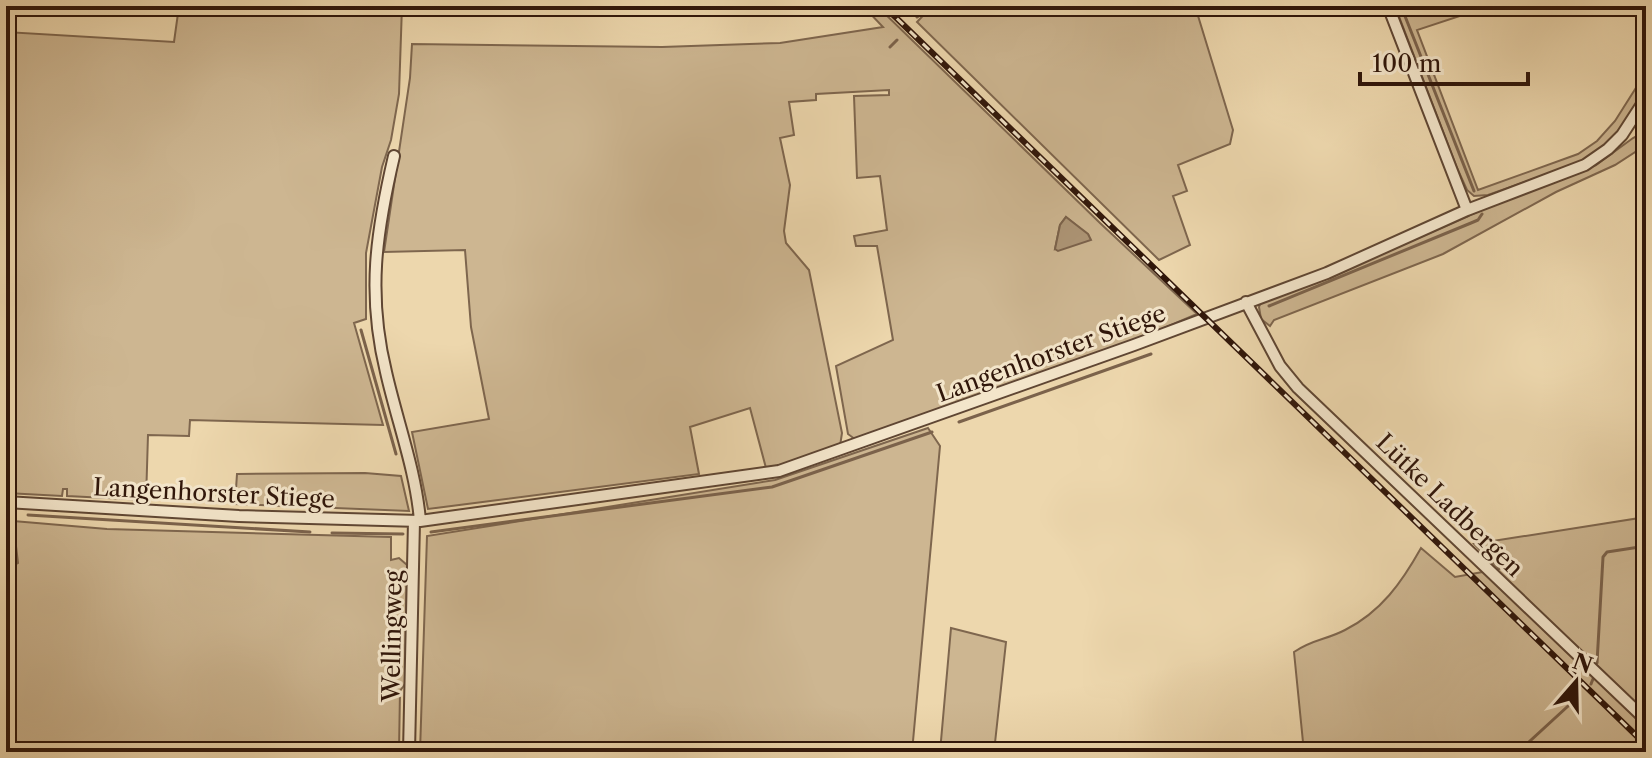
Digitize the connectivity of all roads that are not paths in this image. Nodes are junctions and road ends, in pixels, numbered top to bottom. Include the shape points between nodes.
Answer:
1 (1388, 6) edge
2 (1646, 98) edge
3 (394, 156) dead end
4 (1467, 210) junction
5 (1246, 302) junction
6 (6, 502) edge
7 (417, 521) junction
8 (1646, 720) edge
9 (409, 752) edge

1 - 4 street
2 - 4 street, Langenhorster Stiege via 1622,135 1597,158
3 - 7 street via 377,233 376,309
4 - 5 street, Langenhorster Stiege via 1327,273
5 - 7 street, Langenhorster Stiege via 779,471
5 - 8 street, Lütke Ladbergen via 1280,366 1298,388
6 - 7 street, Langenhorster Stiege
7 - 9 street, Wellingweg

